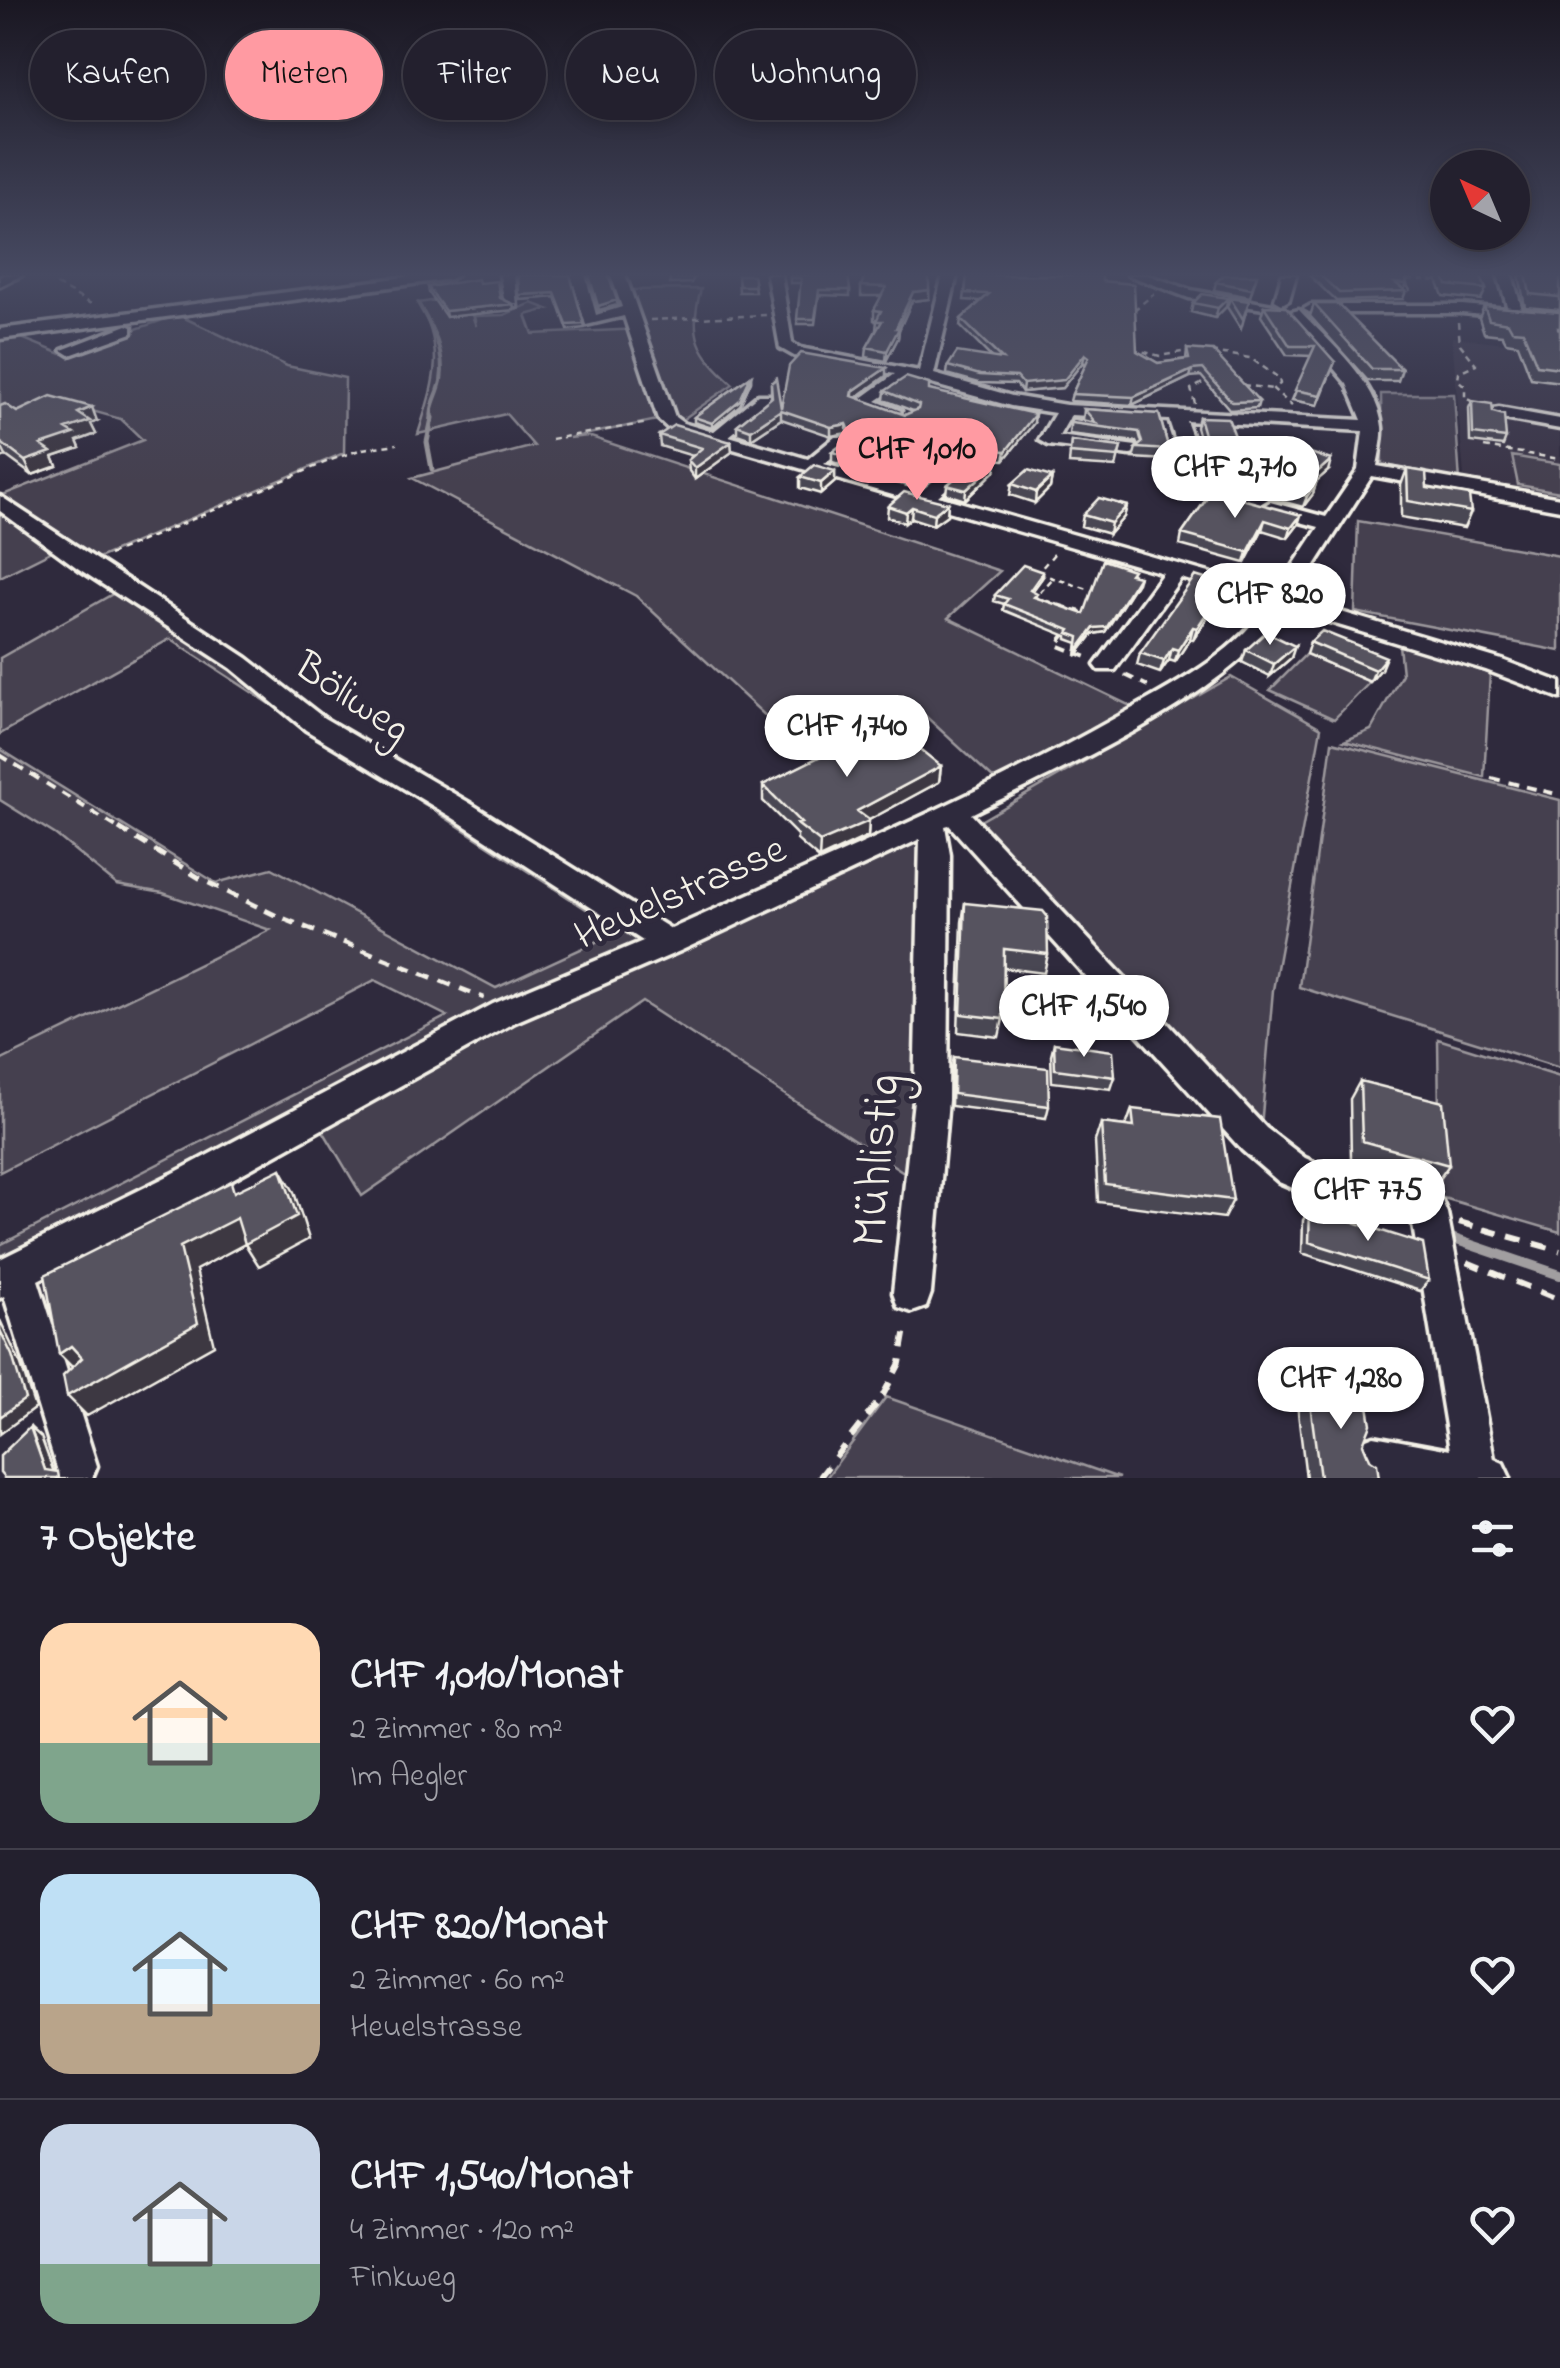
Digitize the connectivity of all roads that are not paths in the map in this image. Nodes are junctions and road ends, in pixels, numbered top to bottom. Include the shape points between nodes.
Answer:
1 (87, 344) edge
2 (642, 344) edge
3 (785, 344) edge
4 (935, 344) edge
5 (1321, 344) edge
6 (70, 350) dead end
7 (915, 374) junction
8 (764, 400) edge
9 (1490, 409) edge
10 (1066, 410) junction
11 (906, 415) edge
12 (1176, 418) junction
13 (1560, 424) edge
14 (1374, 426) junction
15 (714, 439) junction
16 (840, 441) edge
17 (1130, 450) dead end
18 (905, 458) dead end
19 (1191, 459) dead end
20 (810, 466) junction
21 (962, 466) edge
22 (1367, 470) junction
23 (884, 486) junction
24 (924, 498) junction
25 (0, 502) edge
26 (1256, 504) edge
27 (1560, 504) edge
28 (1333, 525) junction
29 (1176, 570) junction
30 (1282, 601) junction
31 (1106, 665) dead end
32 (1560, 691) edge
33 (942, 816) junction
34 (670, 943) junction
35 (1330, 1187) dead end
36 (1431, 1230) road end
37 (8, 1275) edge
38 (912, 1294) road end
39 (1374, 1456) dead end
40 (76, 1466) dead end
41 (1480, 1477) edge

1 - 6 street
2 - 15 street via 666,417
3 - 7 street
4 - 7 street via 929,370
5 - 14 street via 1354,382
7 - 10 street
7 - 11 street via 863,403
8 - 15 street
9 - 13 street
10 - 12 street
10 - 17 street via 1048,440
12 - 14 street
12 - 19 street
14 - 22 street, Heuelstrasse
15 - 20 street
16 - 20 street
18 - 23 street
20 - 23 street
21 - 24 street
22 - 27 street
22 - 28 street, Heuelstrasse
23 - 24 street
24 - 29 street
25 - 34 street, Böliweg via 239,663 315,724
26 - 28 street
28 - 30 street, Heuelstrasse
29 - 30 street
29 - 31 street
30 - 32 street via 1494,664
30 - 33 street, Heuelstrasse via 1263,628 1213,672 1069,755
33 - 34 street, Heuelstrasse
33 - 35 street via 1254,1139 1292,1170
33 - 38 street, Mühlistig via 932,1100
34 - 37 street, Heuelstrasse via 504,1013
36 - 41 street
37 - 40 street
39 - 41 street

